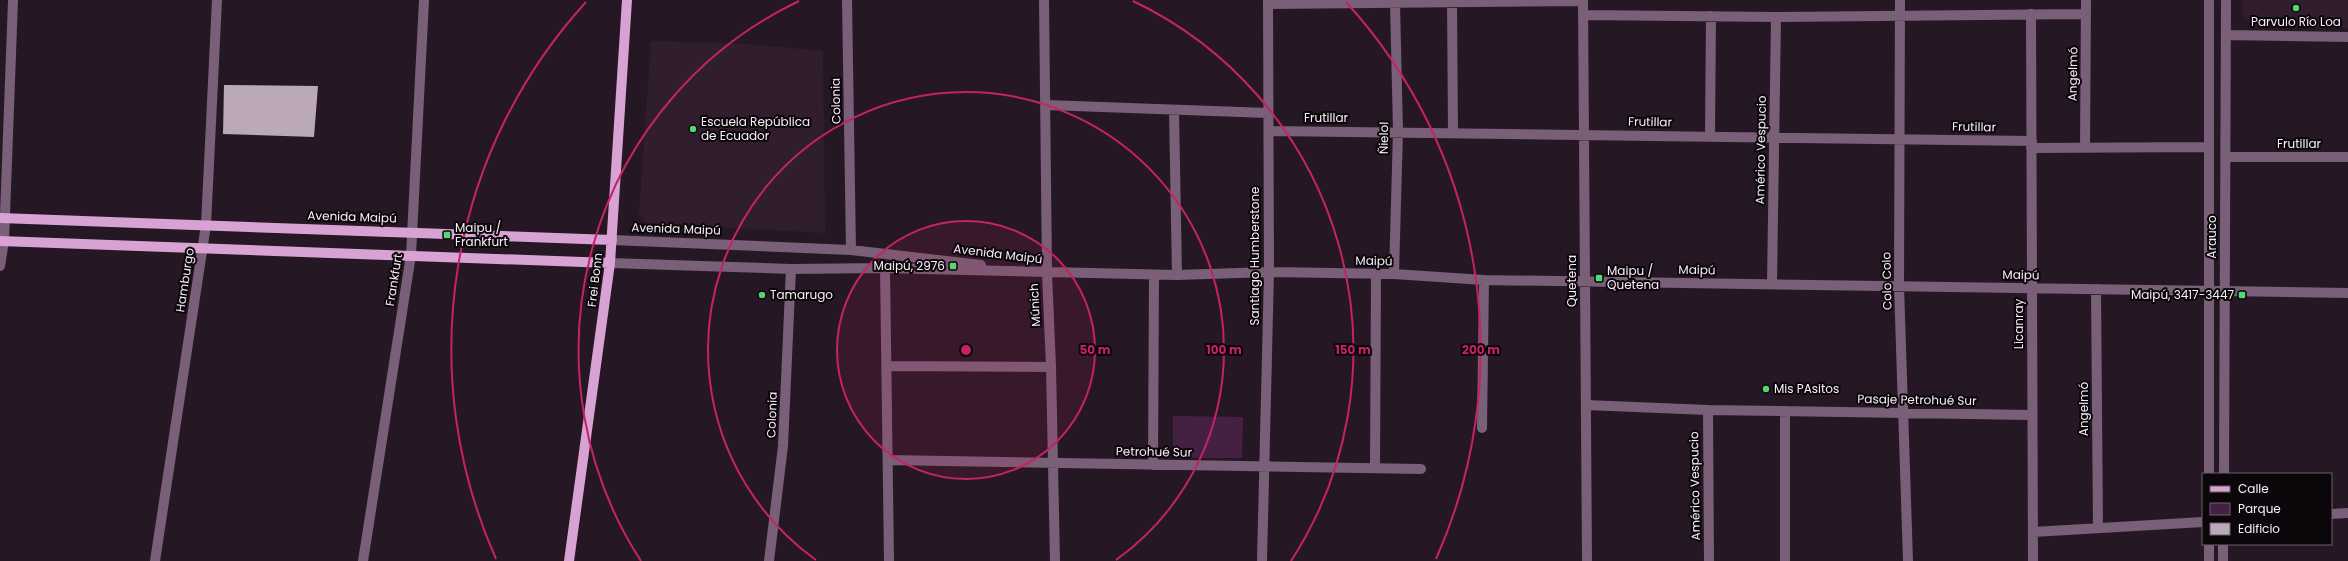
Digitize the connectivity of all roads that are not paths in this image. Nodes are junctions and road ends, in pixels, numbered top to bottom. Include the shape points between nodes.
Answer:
1 (13, 0) edge
2 (216, 0) edge
3 (424, 0) edge
4 (627, 0) edge
5 (847, 0) edge
6 (1044, 0) edge
7 (1900, 0) edge
8 (2086, 0) edge
9 (2209, 0) edge
10 (2226, 0) edge
11 (1583, 1) edge
12 (1268, 2) edge
13 (1452, 2) edge
14 (1395, 3) junction
15 (2031, 14) junction
16 (2086, 14) junction
17 (1584, 15) junction
18 (1711, 16) junction
19 (1900, 16) junction
20 (1776, 17) junction
21 (2227, 35) junction
22 (2348, 37) edge
23 (1046, 105) junction
24 (1174, 110) junction
25 (1268, 114) junction
26 (1269, 131) junction
27 (1398, 131) junction
28 (1453, 132) junction
29 (1584, 134) junction
30 (1710, 136) junction
31 (1774, 137) junction
32 (1898, 139) junction
33 (2032, 145) junction
34 (2209, 147) junction
35 (2085, 148) junction
36 (2225, 157) junction
37 (2348, 157) edge
38 (2, 218) edge
39 (206, 225) junction
40 (413, 232) junction
41 (612, 240) junction
42 (2, 241) edge
43 (204, 248) junction
44 (851, 250) junction
45 (411, 255) junction
46 (610, 263) junction
47 (0, 266) edge
48 (885, 268) junction
49 (791, 269) junction
50 (1269, 272) junction
51 (1047, 273) junction
52 (1376, 274) junction
53 (1394, 274) junction
54 (1154, 275) junction
55 (1177, 275) junction
56 (1484, 280) junction
57 (1585, 281) junction
58 (1772, 284) junction
59 (1899, 286) junction
60 (2032, 288) junction
61 (2096, 289) junction
62 (2208, 291) junction
63 (2225, 291) junction
64 (2348, 293) edge
65 (886, 366) junction
66 (1051, 367) junction
67 (1586, 405) junction
68 (1708, 410) junction
69 (1784, 411) junction
70 (1904, 412) junction
71 (2032, 415) junction
72 (1482, 428) dead end
73 (888, 460) junction
74 (1052, 464) junction
75 (1153, 465) junction
76 (1265, 467) junction
77 (1375, 468) junction
78 (1420, 469) dead end
79 (2209, 473) edge
80 (2224, 473) edge
81 (2348, 513) edge
82 (2332, 514) edge
83 (2202, 522) edge
84 (2098, 528) junction
85 (2033, 532) junction
86 (2209, 545) edge
87 (2223, 545) edge
88 (155, 561) edge
89 (363, 561) edge
90 (569, 561) edge
91 (769, 561) edge
92 (889, 561) edge
93 (1055, 561) edge
94 (1262, 561) edge
95 (1587, 561) edge
96 (1709, 561) edge
97 (1785, 561) edge
98 (1908, 561) edge
99 (2033, 561) edge
100 (2209, 561) edge
101 (2223, 561) edge

1 - 38 street
2 - 39 street, Hamburgo
3 - 40 street, Frankfurt
4 - 41 main road, Frei Bonn
5 - 44 street, Colonia
6 - 23 street, Múnich
7 - 19 street, Colo Colo
8 - 16 street, Angelmó
9 - 34 street, Arauco
10 - 21 street, Arauco
11 - 13 street
11 - 17 street, Quetena
12 - 14 street
12 - 25 street, Santiago Humberstone
13 - 14 street
13 - 28 street
14 - 27 street, Ñielol
15 - 16 street
15 - 19 street
15 - 33 street, Licanray
16 - 35 street, Angelmó
17 - 18 street
17 - 29 street, Quetena
18 - 20 street
18 - 30 street
19 - 20 street
19 - 32 street, Colo Colo
20 - 31 street, Américo Vespucio
21 - 22 street
21 - 36 street, Arauco
23 - 24 street
23 - 51 street, Múnich
24 - 25 street
24 - 55 street
25 - 26 street, Santiago Humberstone
26 - 27 street, Frutillar
26 - 50 street, Santiago Humberstone
27 - 28 street, Frutillar
27 - 53 street, Ñielol
28 - 29 street, Frutillar
29 - 30 street, Frutillar
29 - 57 street, Quetena
30 - 31 street, Frutillar
31 - 32 street, Frutillar
31 - 58 street, Américo Vespucio
32 - 33 street, Frutillar
32 - 59 street, Colo Colo
33 - 35 street, Frutillar
33 - 60 street, Licanray
34 - 35 street, Frutillar
34 - 62 street, Arauco
36 - 37 street, Frutillar
36 - 63 street, Arauco
38 - 39 main road, Avenida Maipú
38 - 42 street
39 - 40 main road, Avenida Maipú
39 - 43 street, Hamburgo
40 - 41 main road, Avenida Maipú
40 - 45 street, Frankfurt
41 - 44 street, Avenida Maipú
41 - 46 main road, Frei Bonn
42 - 43 main road, Avenida Maipú
42 - 47 street
43 - 45 main road, Avenida Maipú
43 - 88 street, Hamburgo
44 - 51 street, Avenida Maipú
45 - 46 main road, Avenida Maipú
45 - 89 street, Frankfurt
46 - 49 street, Avenida Maipú
46 - 90 main road, Frei Bonn
48 - 49 street, Avenida Maipú
48 - 51 street, Avenida Maipú
48 - 65 street
49 - 91 street, Colonia via 783,446
50 - 52 street, Maipú
50 - 55 street, Maipú
50 - 76 street, Santiago Humberstone
51 - 54 street, Maipú
51 - 66 street, Múnich
52 - 53 street, Maipú
52 - 77 street
53 - 56 street, Maipú
54 - 55 street, Maipú
54 - 75 street
56 - 57 street, Maipú
56 - 72 street
57 - 58 street, Maipú
57 - 67 street, Quetena
58 - 59 street, Maipú
59 - 60 street, Maipú
59 - 70 street, Colo Colo
60 - 61 street, Maipú
60 - 71 street, Licanray
61 - 62 street, Maipú
61 - 84 street, Angelmó
62 - 63 street, Maipú
62 - 79 street, Arauco
63 - 64 street, Maipú
63 - 80 street, Arauco
65 - 66 street
65 - 73 street
66 - 74 street, Múnich
67 - 68 street, Pasaje Petrohué Sur
67 - 95 street, Quetena
68 - 69 street, Pasaje Petrohué Sur
68 - 96 street, Américo Vespucio
69 - 70 street, Pasaje Petrohué Sur
69 - 97 street
70 - 71 street, Pasaje Petrohué Sur
70 - 98 street, Colo Colo
71 - 85 street, Licanray
73 - 74 street, Petrohué Sur
73 - 92 street
74 - 75 street, Petrohué Sur
74 - 93 street, Múnich
75 - 76 street, Petrohué Sur
76 - 77 street, Petrohué Sur
76 - 94 street, Santiago Humberstone
77 - 78 street, Petrohué Sur
81 - 82 street
83 - 84 street
84 - 85 street
85 - 99 street, Licanray
86 - 100 street
87 - 101 street

